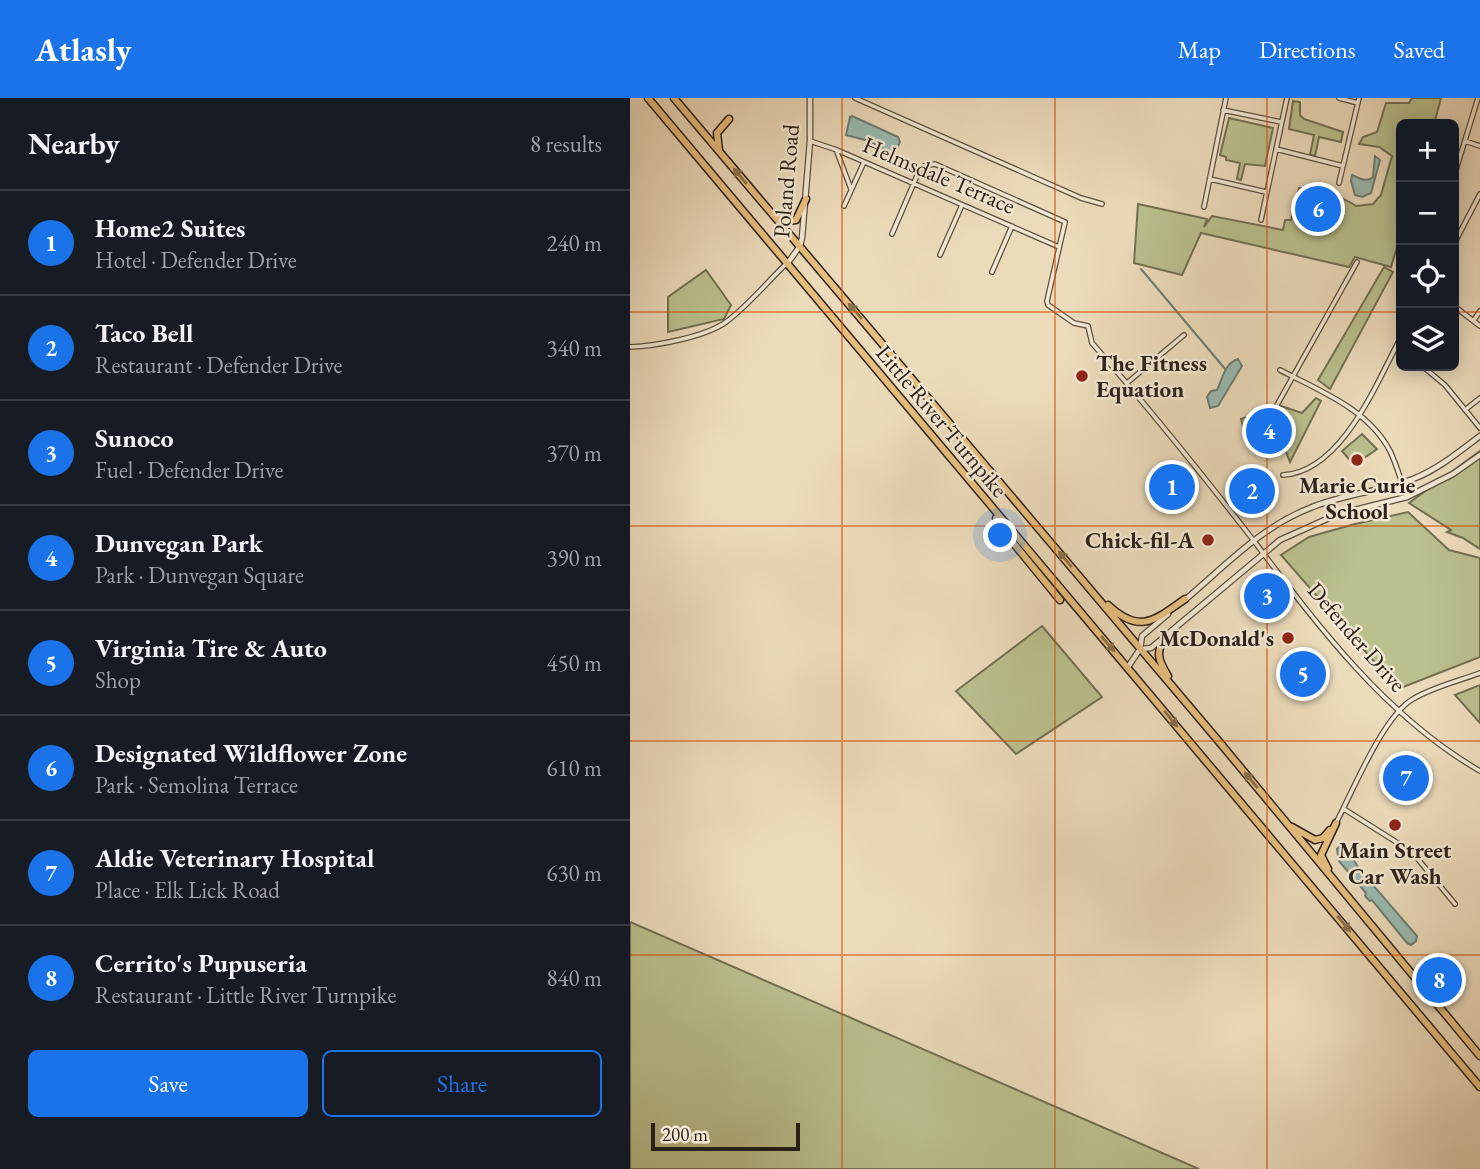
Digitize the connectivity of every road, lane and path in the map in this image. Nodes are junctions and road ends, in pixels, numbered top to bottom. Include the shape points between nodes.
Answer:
1 (648, 98) edge
2 (674, 98) edge
3 (810, 98) edge
4 (855, 98) edge
5 (1226, 98) edge
6 (1287, 98) edge
7 (1339, 98) edge
8 (1478, 98) edge
9 (1358, 100) edge
10 (1223, 110) junction
11 (729, 119) dead end
12 (1282, 122) junction
13 (810, 141) junction
14 (1465, 141) junction
15 (1480, 146) edge
16 (1276, 149) junction
17 (837, 150) junction
18 (719, 152) junction
19 (1459, 160) edge
20 (864, 162) junction
21 (1343, 166) junction
22 (1210, 179) junction
23 (1339, 183) dead end
24 (913, 184) junction
25 (851, 189) junction
26 (1266, 192) junction
27 (1480, 194) edge
28 (806, 199) junction
29 (763, 203) junction
30 (1102, 204) dead end
31 (962, 205) junction
32 (844, 206) dead end
33 (1203, 207) dead end
34 (1261, 220) dead end
35 (1012, 226) junction
36 (891, 234) dead end
37 (1459, 234) edge
38 (800, 246) junction
39 (1060, 247) junction
40 (940, 255) dead end
41 (1357, 262) dead end
42 (786, 264) junction
43 (992, 272) dead end
44 (1457, 308) edge
45 (1480, 311) edge
46 (1474, 320) junction
47 (1480, 326) edge
48 (1184, 335) dead end
49 (630, 346) edge
50 (1395, 349) edge
51 (1280, 370) dead end
52 (1428, 371) edge
53 (1294, 377) junction
54 (1127, 383) junction
55 (1480, 398) edge
56 (1278, 405) dead end
57 (1465, 410) junction
58 (1360, 414) junction
59 (1480, 428) edge
60 (1480, 436) edge
61 (1480, 455) edge
62 (1283, 475) dead end
63 (1401, 483) junction
64 (1407, 497) junction
65 (991, 507) junction
66 (1253, 541) junction
67 (1262, 553) junction
68 (1085, 583) junction
69 (1185, 599) junction
70 (1060, 600) dead end
71 (1166, 635) junction
72 (1140, 649) junction
73 (1128, 667) junction
74 (1480, 673) edge
75 (1178, 693) junction
76 (1398, 712) junction
77 (1480, 771) edge
78 (1344, 809) junction
79 (1286, 822) junction
80 (1336, 824) junction
81 (1340, 890) junction
82 (1455, 904) dead end
83 (1480, 1056) edge
84 (1480, 1087) edge

1 - 42 highway, Little River Turnpike
2 - 18 highway, Little River Turnpike
3 - 13 street, Poland Road
4 - 30 street
5 - 10 street
6 - 12 street
7 - 9 street
8 - 14 street
9 - 21 street
10 - 12 street
10 - 22 street
11 - 18 highway via 717,133
12 - 16 street
13 - 17 street, Helmsdale Terrace
13 - 28 street, Poland Road
14 - 15 street
14 - 19 street
16 - 21 street
16 - 26 street
17 - 20 street, Helmsdale Terrace
17 - 25 street
29 -> 18 highway, Little River Turnpike
20 - 24 street, Helmsdale Terrace
20 - 25 street
21 - 23 street
22 - 26 street
22 - 33 street
24 - 31 street, Helmsdale Terrace
24 - 36 street
24 - 39 street via 923,166 939,165 1065,222
25 - 32 street
26 - 34 street
27 - 37 street
28 - 29 highway via 793,221 781,218
28 - 38 street, Poland Road
29 - 38 highway, Little River Turnpike
31 - 35 street, Helmsdale Terrace
31 - 40 street
35 - 39 street, Helmsdale Terrace
35 - 43 street
38 - 42 street, Poland Road
68 -> 38 highway, Little River Turnpike
39 - 54 street, Defender Drive via 1047,304 1074,323 1088,326 1093,343
41 - 53 street
42 - 49 street via 719,326 677,340
42 - 65 highway, Little River Turnpike
44 - 46 street
45 - 46 street
46 - 47 street
48 - 54 street
50 - 58 street
51 - 53 street
52 - 57 street
53 - 56 street
53 - 58 street
54 - 66 street, Defender Drive
55 - 57 street
57 - 59 street
58 - 62 street via 1323,458
58 - 63 street via 1386,444
60 - 63 street via 1443,463
61 - 64 street
63 - 64 street
63 - 66 street via 1308,508
64 - 67 street via 1323,519
65 - 70 highway via 1006,534
65 -> 73 highway, Little River Turnpike
66 - 67 street, Defender Drive
66 - 69 street
67 - 71 street
67 - 76 street, Defender Drive
68 - 69 highway via 1119,615 1134,622 1154,620
68 - 72 highway, Little River Turnpike
69 - 72 street via 1142,636
71 - 72 street via 1151,648
71 - 75 highway via 1157,657
72 - 73 street
72 - 75 highway, Little River Turnpike
73 -> 84 highway, Little River Turnpike
74 - 76 street via 1415,698
79 -> 75 highway, Little River Turnpike
76 - 77 street, Defender Drive
76 - 78 street
78 - 80 street
78 - 82 street via 1412,852
79 - 80 highway via 1315,840
79 - 81 highway, Little River Turnpike
80 - 81 highway via 1321,855
81 - 83 highway, Little River Turnpike

